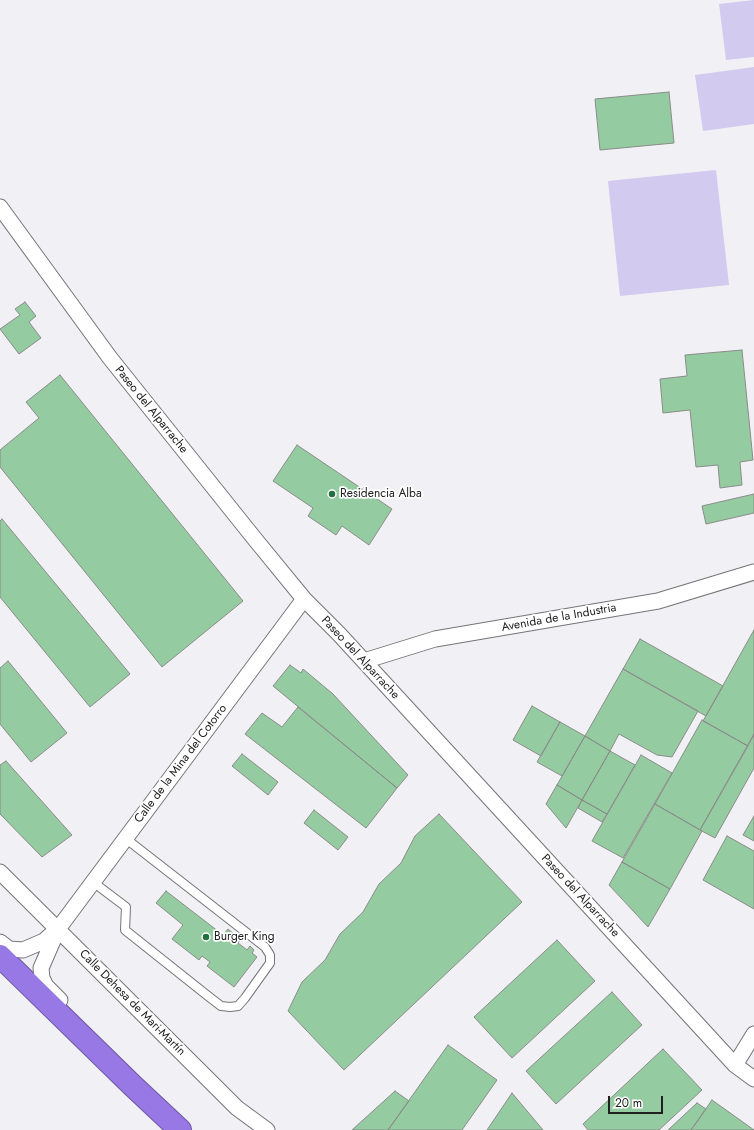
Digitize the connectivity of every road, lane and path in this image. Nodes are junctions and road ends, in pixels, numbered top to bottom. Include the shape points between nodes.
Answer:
1 (0, 207) edge
2 (754, 572) edge
3 (304, 598) junction
4 (364, 662) junction
5 (125, 838) junction
6 (0, 872) edge
7 (93, 882) junction
8 (58, 929) junction
9 (0, 942) edge
10 (0, 956) edge
11 (754, 1034) edge
12 (735, 1066) junction
13 (754, 1078) edge
14 (132, 1085) junction
15 (180, 1130) edge
16 (267, 1130) edge

1 - 3 street, Paseo del Alparrache via 110,358
2 - 4 street, Avenida de la Industria via 658,601 435,639
3 - 4 street, Paseo del Alparrache
3 - 5 street, Calle de la Mina del Cotorro
4 - 12 street, Paseo del Alparrache
5 - 7 street, Calle de la Mina del Cotorro
5 - 7 lane via 265,947 270,955 270,963 245,998 238,1006 221,1006 125,930 126,907
6 - 8 street, Calle Dehesa de Mari-Martín
7 - 8 street, Calle de la Mina del Cotorro
8 - 9 street via 44,941 23,950 9,949
8 - 14 street via 41,968 42,978 46,986 107,1049
8 - 16 street, Calle Dehesa de Mari-Martín via 236,1108
10 - 14 highway
11 - 12 street
12 - 13 street, Paseo del Alparrache
14 - 15 highway

